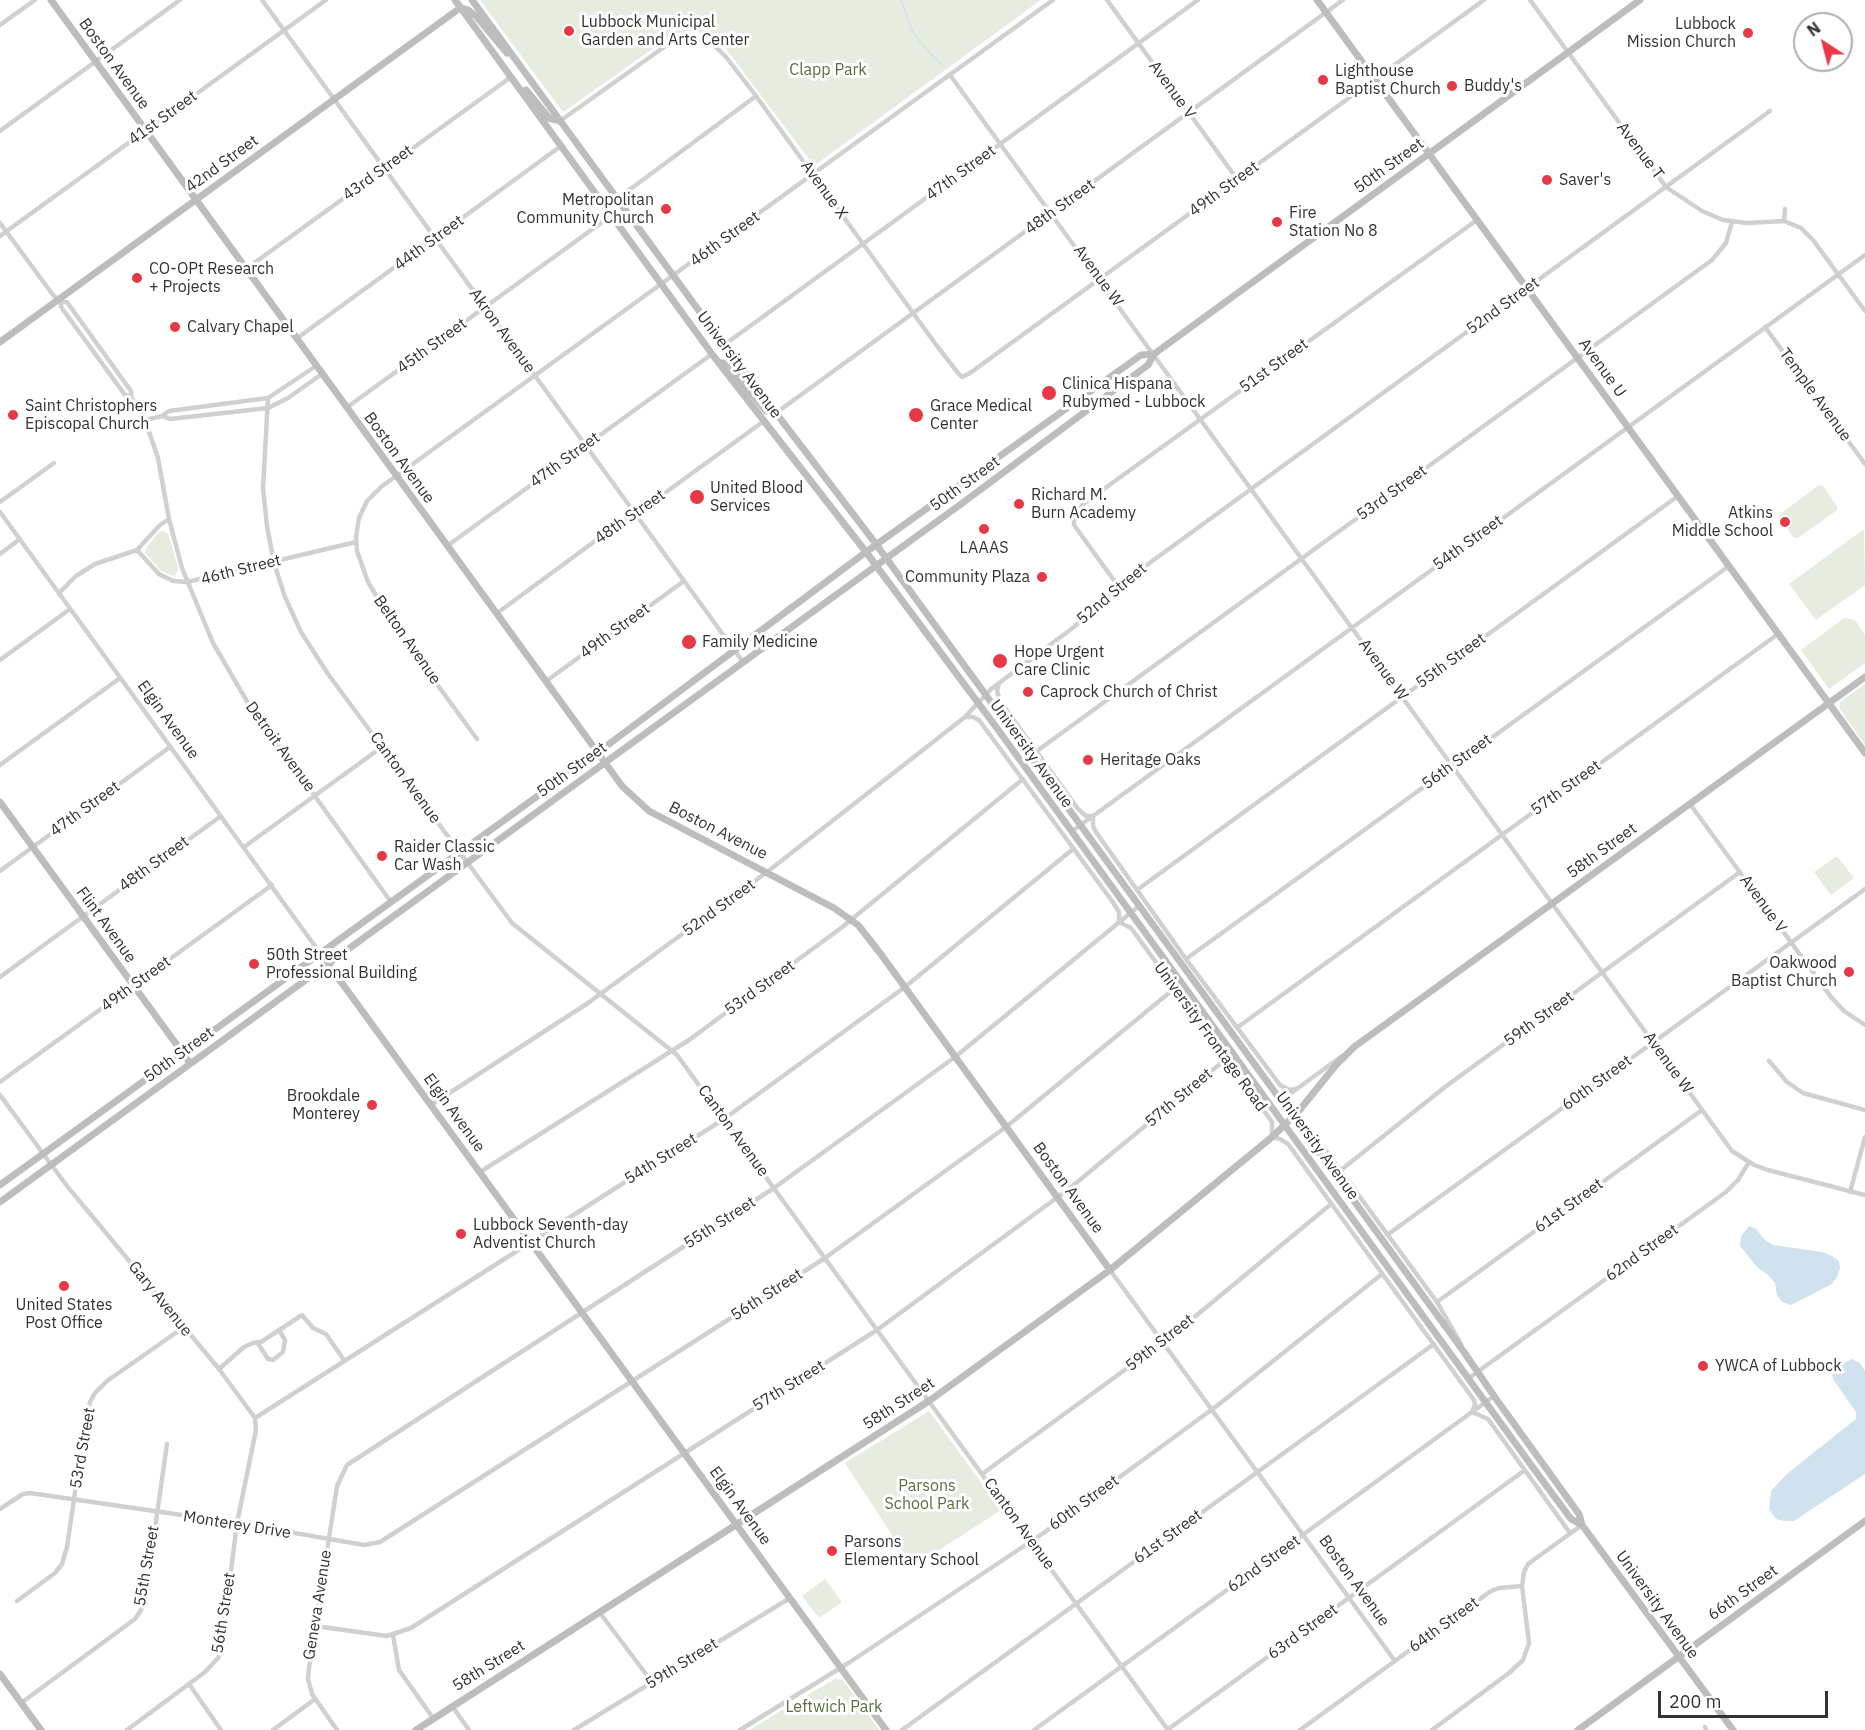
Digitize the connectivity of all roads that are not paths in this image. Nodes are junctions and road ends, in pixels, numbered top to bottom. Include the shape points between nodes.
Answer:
1 (35, 0) edge
2 (51, 0) edge
3 (180, 0) edge
4 (262, 0) edge
5 (326, 0) edge
6 (455, 0) edge
7 (472, 0) edge
8 (1053, 0) edge
9 (1107, 0) edge
10 (1198, 0) edge
11 (1317, 0) edge
12 (1343, 0) edge
13 (1484, 0) edge
14 (1530, 0) edge
15 (1640, 0) edge
16 (461, 4) edge
17 (1326, 12) junction
18 (0, 26) edge
19 (284, 30) junction
20 (1138, 44) junction
21 (1568, 52) junction
22 (96, 61) junction
23 (522, 69) junction
24 (950, 75) junction
25 (511, 77) junction
26 (1375, 79) junction
27 (756, 96) junction
28 (334, 100) junction
29 (1770, 111) dead end
30 (1189, 112) junction
31 (560, 121) junction
32 (0, 131) edge
33 (146, 131) junction
34 (1001, 144) junction
35 (561, 146) junction
36 (1429, 153) junction
37 (384, 169) junction
38 (813, 174) junction
39 (1238, 179) junction
40 (1666, 187) junction
41 (617, 199) junction
42 (196, 200) junction
43 (1785, 209) dead end
44 (1051, 213) junction
45 (605, 220) dead end
46 (1477, 220) junction
47 (1784, 221) junction
48 (1732, 222) junction
49 (0, 223) edge
50 (6, 232) junction
51 (0, 236) edge
52 (435, 238) junction
53 (863, 244) junction
54 (1865, 255) edge
55 (246, 269) junction
56 (1839, 274) junction
57 (673, 276) junction
58 (1100, 279) junction
59 (662, 284) junction
60 (1527, 288) junction
61 (60, 301) junction
62 (485, 307) junction
63 (1865, 311) edge
64 (913, 313) junction
65 (1765, 327) junction
66 (296, 339) junction
67 (0, 342) edge
68 (724, 345) junction
69 (712, 354) junction
70 (1154, 354) junction
71 (1578, 358) junction
72 (316, 366) junction
73 (116, 370) junction
74 (110, 374) junction
75 (322, 374) junction
76 (536, 376) junction
77 (963, 377) joint
78 (131, 397) junction
79 (268, 398) junction
80 (268, 408) junction
81 (346, 408) junction
82 (776, 413) junction
83 (162, 416) junction
84 (1201, 419) junction
85 (145, 420) junction
86 (764, 421) junction
87 (1628, 427) junction
88 (585, 445) junction
89 (54, 463) dead end
90 (1865, 464) edge
91 (816, 465) junction
92 (806, 473) junction
93 (397, 477) junction
94 (1251, 489) junction
95 (1678, 495) junction
96 (0, 502) edge
97 (0, 512) edge
98 (635, 513) junction
99 (169, 519) junction
100 (20, 539) junction
101 (356, 542) junction
102 (877, 545) junction
103 (447, 546) junction
104 (136, 550) junction
105 (866, 552) junction
106 (0, 554) edge
107 (886, 558) junction
108 (1302, 559) junction
109 (274, 562) junction
110 (876, 565) junction
111 (1729, 566) junction
112 (684, 581) junction
113 (187, 582) junction
114 (1118, 586) junction
115 (59, 593) junction
116 (70, 609) junction
117 (496, 614) junction
118 (1352, 628) junction
119 (1778, 634) junction
120 (735, 651) junction
121 (0, 660) edge
122 (743, 662) junction
123 (1865, 677) edge
124 (120, 678) junction
125 (545, 682) junction
126 (999, 683) junction
127 (985, 695) junction
128 (1402, 697) junction
129 (1829, 703) junction
130 (978, 704) junction
131 (965, 717) junction
132 (477, 739) dead end
133 (170, 747) junction
134 (382, 747) junction
135 (1037, 751) junction
136 (597, 753) junction
137 (1865, 753) edge
138 (605, 763) junction
139 (0, 765) edge
140 (1452, 766) junction
141 (1023, 779) junction
142 (315, 795) junction
143 (0, 802) edge
144 (1690, 804) junction
145 (221, 816) junction
146 (1093, 816) junction
147 (1080, 825) junction
148 (1071, 832) junction
149 (1502, 835) junction
150 (33, 847) junction
151 (244, 847) junction
152 (1073, 849) junction
153 (459, 853) junction
154 (466, 863) junction
155 (0, 871) edge
156 (767, 872) junction
157 (1740, 872) junction
158 (272, 885) junction
159 (1865, 889) edge
160 (1137, 890) junction
161 (392, 902) junction
162 (1552, 904) junction
163 (1139, 906) junction
164 (1130, 913) junction
165 (83, 916) junction
166 (852, 920) junction
167 (1119, 922) junction
168 (1791, 942) junction
169 (320, 953) junction
170 (1186, 959) junction
171 (327, 963) junction
172 (1602, 973) junction
173 (0, 977) edge
174 (133, 986) junction
175 (905, 987) junction
176 (1174, 988) junction
177 (601, 993) junction
178 (1865, 1025) edge
179 (1238, 1027) junction
180 (1653, 1043) junction
181 (1354, 1047) junction
182 (673, 1051) junction
183 (183, 1053) junction
184 (955, 1056) junction
185 (1226, 1059) junction
186 (1769, 1061) dead end
187 (190, 1064) junction
188 (0, 1082) edge
189 (1296, 1089) junction
190 (0, 1095) edge
191 (1277, 1096) junction
192 (431, 1105) junction
193 (1702, 1110) junction
194 (1865, 1110) edge
195 (1292, 1117) junction
196 (724, 1119) junction
197 (1285, 1124) junction
198 (1006, 1126) junction
199 (1304, 1133) junction
200 (1272, 1137) junction
201 (1865, 1137) edge
202 (43, 1155) junction
203 (1749, 1162) junction
204 (51, 1165) junction
205 (1341, 1170) junction
206 (480, 1172) junction
207 (0, 1185) edge
208 (774, 1188) junction
209 (1850, 1192) junction
210 (1865, 1196) edge
211 (1058, 1198) junction
212 (0, 1202) edge
213 (1331, 1204) junction
214 (1387, 1235) junction
215 (531, 1242) junction
216 (825, 1258) junction
217 (1110, 1270) junction
218 (1382, 1274) junction
219 (1437, 1302) junction
220 (582, 1312) junction
221 (184, 1327) junction
222 (279, 1330) junction
223 (877, 1330) junction
224 (257, 1342) junction
225 (1163, 1342) junction
226 (1434, 1344) junction
227 (1464, 1352) junction
228 (344, 1360) junction
229 (219, 1369) junction
230 (1477, 1372) junction
231 (1469, 1378) junction
232 (633, 1382) junction
233 (1494, 1396) junction
234 (929, 1401) junction
235 (1486, 1402) junction
236 (1212, 1409) junction
237 (1472, 1412) junction
238 (255, 1418) junction
239 (167, 1444) dead end
240 (684, 1453) junction
241 (1525, 1470) junction
242 (1258, 1472) junction
243 (342, 1473) joint
244 (982, 1474) junction
245 (74, 1500) junction
246 (0, 1509) edge
247 (157, 1512) junction
248 (1865, 1521) edge
249 (237, 1523) junction
250 (737, 1525) junction
251 (1582, 1525) junction
252 (1570, 1533) junction
253 (1304, 1535) junction
254 (329, 1539) junction
255 (1031, 1541) junction
256 (1522, 1586) junction
257 (790, 1598) junction
258 (1349, 1598) junction
259 (17, 1601) dead end
260 (1076, 1604) junction
261 (600, 1612) junction
262 (315, 1626) junction
263 (393, 1635) junction
264 (1679, 1657) junction
265 (1395, 1661) junction
266 (1122, 1667) junction
267 (841, 1668) junction
268 (0, 1674) edge
269 (652, 1682) junction
270 (189, 1684) junction
271 (315, 1699) junction
272 (21, 1703) junction
273 (452, 1706) junction
274 (433, 1718) junction
275 (1730, 1729) edge
276 (40, 1730) edge
277 (127, 1730) edge
278 (221, 1730) edge
279 (273, 1730) edge
280 (337, 1730) edge
281 (416, 1730) edge
282 (469, 1730) edge
283 (574, 1730) edge
284 (740, 1730) edge
285 (886, 1730) edge
286 (902, 1730) edge
287 (1034, 1730) edge
288 (1168, 1730) edge
289 (1300, 1730) edge
290 (1431, 1730) edge
291 (1578, 1730) edge

1 - 18 street
2 - 22 main road, Boston Avenue
3 - 22 street
4 - 19 street, Akron Avenue
5 - 19 street, 41st Street
6 - 16 main road, University Avenue
7 - 23 main road, University Avenue
8 - 24 street, 46th Street
9 - 20 street, Avenue V
10 - 20 street, 47th Street
11 - 17 main road, Avenue U
12 - 17 street, 48th Street
13 - 26 street, 49th Street
14 - 21 street, Avenue T
15 - 21 main road, 50th Street
16 - 23 main road
16 - 25 main road, University Avenue
16 - 28 main road, 42nd Street
17 - 26 main road, Avenue U
17 - 30 street, 48th Street
19 - 28 street, Akron Avenue
19 - 33 street, 41st Street
20 - 30 street, Avenue V
20 - 34 street, 47th Street
21 - 36 main road, 50th Street
21 - 40 street, Avenue T
22 - 32 street
22 - 33 main road, Boston Avenue
23 - 31 main road, University Avenue
24 - 34 street, Avenue W
24 - 38 street, 46th Street
25 - 31 main road via 549,118
25 - 35 main road, University Avenue
25 - 37 street, 43rd Street
26 - 36 main road, Avenue U
26 - 39 street, 49th Street
27 - 31 street, Avenue X via 720,49 692,37 674,39
27 - 38 street, Avenue X
27 - 41 street
28 - 37 street, Akron Avenue
28 - 42 main road, 42nd Street
29 - 40 street, 52nd Street
30 - 39 street, Avenue V
30 - 44 street, 48th Street
31 - 41 main road, University Avenue
33 - 42 main road, Boston Avenue
33 - 50 street, 41st Street
34 - 44 street, Avenue W
34 - 53 street, 47th Street
35 - 52 street, 44th Street
35 - 59 main road, University Avenue
36 - 46 main road, Avenue U
36 - 70 main road, 50th Street
37 - 52 street, Akron Avenue
37 - 55 street, 43rd Street
38 - 53 street, Avenue X
38 - 57 street, 46th Street
39 - 58 street, 49th Street
40 - 48 street, Avenue T via 1702,211
40 - 60 street, 52nd Street
41 - 57 main road, University Avenue
42 - 55 main road, Boston Avenue
42 - 61 main road, 42nd Street
43 - 47 street
44 - 58 street, Avenue W
44 - 64 street, 48th Street
45 - 62 street, 45th Street
46 - 60 main road, Avenue U
46 - 84 street, 51st Street
47 - 48 street, Avenue T
47 - 56 street via 1808,233
48 - 71 street, 53rd Street via 1726,243 1712,260
49 - 50 street
50 - 51 street, 41st Street
50 - 61 street
52 - 62 street, Akron Avenue
52 - 66 street, 44th Street
53 - 64 street, Avenue X
53 - 68 street, 47th Street
54 - 56 street, 54th Street
55 - 66 main road, Boston Avenue
56 - 63 street
56 - 65 street, 54th Street
57 - 59 street, 46th Street
57 - 68 main road, University Avenue
58 - 70 street, Avenue W
58 - 77 street, 49th Street
59 - 69 main road, University Avenue
59 - 76 street, 46th Street
60 - 71 main road, Avenue U
60 - 94 street, 52nd Street
61 - 67 main road, 42nd Street
61 - 73 street via 67,302
61 - 74 street
62 - 76 street, Akron Avenue
62 - 81 street, 45th Street
64 - 77 street, Avenue X
64 - 82 street, 48th Street
65 - 87 street, 54th Street
65 - 90 street, Temple Avenue
66 - 72 main road, Boston Avenue
68 - 82 main road, University Avenue
69 - 82 main road via 737,375 766,411
69 - 86 main road, University Avenue
69 - 88 street, 47th Street
70 - 84 street, Avenue W
70 - 102 main road, 50th Street via 1141,355
70 - 107 main road, 50th Street via 1148,366
71 - 87 main road, Avenue U
71 - 108 street, 53rd Street
72 - 75 main road, Boston Avenue
72 - 79 street
73 - 74 street
73 - 78 street
74 - 78 street via 125,396
75 - 80 street
75 - 81 main road, Boston Avenue
76 - 88 street, Akron Avenue
76 - 93 street, 46th Street
78 - 85 street
79 - 80 street
79 - 83 street via 169,411
80 - 83 street via 170,419
80 - 109 street via 263,488
81 - 93 main road, Boston Avenue
82 - 91 main road, University Avenue
83 - 85 street
84 - 94 street, Avenue W
84 - 114 street, 51st Street via 1083,504 1074,517 1074,525
85 - 99 street via 158,458
86 - 92 main road, University Avenue
86 - 98 street, 48th Street
87 - 95 main road, Avenue U
87 - 118 street, 54th Street
88 - 98 street, Akron Avenue
88 - 103 street, 47th Street
89 - 96 street
91 - 92 main road
91 - 102 main road, University Avenue
92 - 105 main road, University Avenue
93 - 101 street, Belton Avenue via 367,501 359,518
93 - 103 main road, Boston Avenue
94 - 108 street, Avenue W
94 - 114 street, 52nd Street
95 - 111 main road, Avenue U
95 - 128 street, 55th Street
97 - 100 street, Elgin Avenue
98 - 112 street, Akron Avenue
98 - 117 street, 48th Street
99 - 104 street
99 - 113 street
100 - 106 street
100 - 115 street, Elgin Avenue
101 - 109 street, 46th Street
101 - 132 street, Belton Avenue via 363,570 384,610
102 - 105 main road, 50th Street
102 - 107 main road, University Avenue
103 - 117 main road, Boston Avenue
104 - 113 street, 46th Street via 159,574
104 - 115 street via 95,564
105 - 110 main road, University Avenue
105 - 120 main road, 50th Street
107 - 110 main road, 50th Street
107 - 127 main road, University Avenue
108 - 118 street, Avenue W
108 - 135 street, 53rd Street
109 - 113 street, 46th Street
109 - 134 street, Canton Avenue via 301,632
110 - 122 main road, 50th Street
110 - 130 main road, University Avenue
111 - 119 main road, Avenue U
111 - 140 street, 56th Street
112 - 120 street, Akron Avenue
112 - 125 street, 49th Street
113 - 142 street, Detroit Avenue via 204,626 234,682
114 - 126 street, 52nd Street via 1074,627
115 - 116 street, Elgin Avenue
116 - 121 street
116 - 124 street, Elgin Avenue
117 - 125 main road, Boston Avenue
118 - 128 street, Avenue W
118 - 146 street, 54th Street
119 - 129 main road, Avenue U
119 - 149 street, 57th Street
120 - 122 street, Akron Avenue
120 - 136 main road, 50th Street
122 - 138 main road, 50th Street
123 - 129 main road, 58th Street
124 - 133 street, Elgin Avenue
124 - 139 street
125 - 136 main road, Boston Avenue
126 - 127 street, 52nd Street
126 - 135 street via 997,696
127 - 130 street, 52nd Street
127 - 147 main road, University Avenue
128 - 140 street, Avenue W
128 - 160 street, 55th Street
129 - 137 main road, Avenue U
129 - 144 main road, 58th Street
130 - 131 street, 52nd Street
130 - 148 main road, University Avenue
131 - 141 street, University Frontage Road via 980,720
131 - 156 street, 52nd Street
133 - 145 street, Elgin Avenue
133 - 150 street, 47th Street
134 - 142 street
134 - 153 street, Canton Avenue
135 - 146 street via 1078,809
136 - 138 main road, Boston Avenue
136 - 153 main road, 50th Street
138 - 154 main road, 50th Street
138 - 156 main road, Boston Avenue via 628,792 650,811
140 - 149 street, Avenue W
140 - 170 street, 56th Street
141 - 152 street, University Frontage Road
141 - 166 street, 53rd Street
142 - 151 street
142 - 161 street, Detroit Avenue
143 - 150 main road, Flint Avenue
144 - 157 street, Avenue V
144 - 162 main road, 58th Street
145 - 151 street, Elgin Avenue
145 - 165 street, 48th Street
146 - 147 street, 54th Street
146 - 160 street, University Frontage Road via 1096,832
147 - 148 street, 54th Street
147 - 163 main road, University Avenue
148 - 164 main road, University Avenue
149 - 162 street, Avenue W
149 - 179 street, 57th Street
150 - 155 street, 47th Street
150 - 165 main road, Flint Avenue
151 - 158 street, Elgin Avenue
152 - 167 street, University Frontage Road via 1119,912
152 - 175 street, 54th Street
153 - 154 street, Canton Avenue
153 - 161 main road, 50th Street
154 - 171 main road, 50th Street
154 - 177 street, Canton Avenue via 512,923
156 - 166 main road, Boston Avenue
156 - 177 street, 52nd Street
157 - 168 street, Avenue V
157 - 172 street, 59th Street
158 - 169 street, Elgin Avenue
158 - 174 street, 49th Street
159 - 168 street, 60th Street
160 - 170 street, University Frontage Road
161 - 169 main road, 50th Street
162 - 172 street, Avenue W
162 - 181 main road, 58th Street
163 - 164 street, 55th Street
163 - 191 main road, University Avenue
164 - 167 street, 55th Street
164 - 197 main road, University Avenue
165 - 173 street, 48th Street
165 - 174 main road, Flint Avenue
166 - 175 main road, Boston Avenue
166 - 182 street, 53rd Street
167 - 176 street, University Frontage Road via 1131,928
167 - 184 street, 55th Street
168 - 178 street, Avenue V via 1831,997
168 - 180 street, 60th Street
169 - 171 main road, Elgin Avenue
169 - 183 main road, 50th Street
170 - 179 street, University Frontage Road
171 - 187 main road, 50th Street
171 - 192 main road, Elgin Avenue
172 - 180 street, Avenue W
172 - 205 street, 59th Street via 1445,1087
174 - 183 main road, Flint Avenue
174 - 188 street, 49th Street
175 - 184 main road, Boston Avenue
175 - 196 street, 54th Street
176 - 185 street, University Frontage Road
176 - 198 street, 56th Street
177 - 182 street, Canton Avenue
177 - 192 street, 52nd Street
179 - 189 street, University Frontage Road via 1280,1085
180 - 193 street, Avenue W
180 - 214 street, 60th Street
181 - 189 street, 58th Street
181 - 195 main road, 58th Street
182 - 196 street, Canton Avenue
182 - 206 street, 53rd Street
183 - 187 main road, Flint Avenue
183 - 202 main road, 50th Street
184 - 198 main road, Boston Avenue
184 - 208 street, 55th Street
185 - 200 street, University Frontage Road via 1272,1122
185 - 211 street, 57th Street
186 - 194 street via 1803,1093
187 - 204 main road, 50th Street
189 - 191 street, 58th Street via 1287,1096
190 - 202 street, Gary Avenue
191 - 195 main road, University Avenue
192 - 206 main road, Elgin Avenue
193 - 203 street, Avenue W via 1732,1150
193 - 219 street, 61st Street
195 - 197 main road, 58th Street
195 - 199 main road, University Avenue
196 - 208 street, Canton Avenue
196 - 215 street, 54th Street
197 - 200 main road, 58th Street
197 - 231 main road, University Avenue
198 - 211 main road, Boston Avenue
198 - 216 street, 56th Street
199 - 205 street via 1320,1143
199 - 227 main road, University Avenue
200 - 213 street via 1288,1144
200 - 217 main road, 58th Street
201 - 209 street
202 - 204 street, Gary Avenue
202 - 207 main road, 50th Street
203 - 209 street, Avenue W
203 - 230 street, 62nd Street via 1726,1192
204 - 212 main road, 50th Street
204 - 221 street, Gary Avenue
205 - 214 street
206 - 215 main road, Elgin Avenue
208 - 216 street, Canton Avenue
208 - 220 street, 55th Street
209 - 210 street, Avenue W
211 - 217 main road, Boston Avenue
211 - 223 street, 57th Street
213 - 218 street
213 - 225 street, 59th Street
214 - 219 street
215 - 220 main road, Elgin Avenue
215 - 228 street, 54th Street
216 - 223 street, Canton Avenue
216 - 232 street, 56th Street
217 - 225 street, Boston Avenue
217 - 234 main road, 58th Street
218 - 226 street
218 - 236 street, 60th Street
219 - 227 street
220 - 232 main road, Elgin Avenue
220 - 243 street, 55th Street via 347,1465
221 - 229 street, Gary Avenue
221 - 245 street, 53rd Street via 95,1393 84,1431
222 - 224 street
222 - 224 street via 285,1340 283,1352 273,1360 268,1359
222 - 228 street via 303,1315 313,1328 326,1334
223 - 234 street, Canton Avenue
223 - 240 street, 57th Street
224 - 229 street via 244,1347
225 - 236 street, Boston Avenue
225 - 244 street, 59th Street
226 - 237 street via 1474,1400
226 - 242 street, 61st Street
227 - 230 main road, University Avenue
228 - 238 street, 54th Street
229 - 238 street, Gary Avenue
230 - 231 street, 62nd Street
230 - 233 main road, University Avenue
231 - 235 main road, University Avenue
232 - 240 main road, Elgin Avenue
232 - 254 street, 56th Street via 380,1542 364,1545
233 - 235 street, 62nd Street
233 - 251 main road, University Avenue via 1579,1514
234 - 244 street, Canton Avenue
234 - 250 main road, 58th Street
235 - 237 street, 62nd Street
235 - 251 main road, University Avenue via 1571,1519
236 - 242 street, Boston Avenue
236 - 255 street, 60th Street
237 - 241 street via 1488,1419
237 - 253 street, 62nd Street
238 - 249 street via 256,1430
239 - 247 street, 55th Street
240 - 250 main road, Elgin Avenue
240 - 263 street, 57th Street via 411,1628
241 - 252 street
241 - 258 street, 63rd Street
242 - 253 street, Boston Avenue
242 - 260 street, 61st Street
243 - 254 street, Geneva Avenue
244 - 255 street, Canton Avenue
245 - 246 street, 53rd Street via 23,1494
245 - 247 street, Monterey Drive
245 - 259 street via 62,1563 55,1573
247 - 249 street, Monterey Drive
247 - 272 street, 55th Street via 145,1598 135,1619
248 - 264 main road, 66th Street
249 - 254 street, Monterey Drive
249 - 270 street, 56th Street via 221,1651 213,1665
250 - 257 main road, Elgin Avenue
250 - 261 main road, 58th Street
251 - 252 street
251 - 264 main road, University Avenue
252 - 256 street via 1528,1564
253 - 258 street, Boston Avenue
253 - 266 street, 62nd Street
254 - 262 street, Geneva Avenue
255 - 260 street, Canton Avenue
255 - 267 street, 60th Street
256 - 265 street, 64th Street via 1491,1591
256 - 290 street via 1529,1643 1523,1660
257 - 267 main road, Elgin Avenue
257 - 269 street, 59th Street
258 - 265 street, Boston Avenue
258 - 288 street, 63rd Street
260 - 266 street, Canton Avenue
260 - 286 street, 61st Street
261 - 269 street
261 - 273 main road, 58th Street
262 - 263 street, 57th Street
262 - 271 street, Geneva Avenue via 308,1679
263 - 274 street via 399,1670
264 - 275 main road, University Avenue
264 - 291 main road, 66th Street
265 - 289 street, 64th Street
266 - 287 street, 62nd Street
266 - 288 street, Canton Avenue
267 - 284 street, 60th Street
267 - 285 main road, Elgin Avenue
268 - 272 main road
269 - 283 street, 59th Street
270 - 277 street, 56th Street
270 - 278 street
271 - 279 street
271 - 280 street, Geneva Avenue
272 - 276 main road
273 - 274 main road, 58th Street
273 - 282 street
274 - 281 main road, 58th Street

